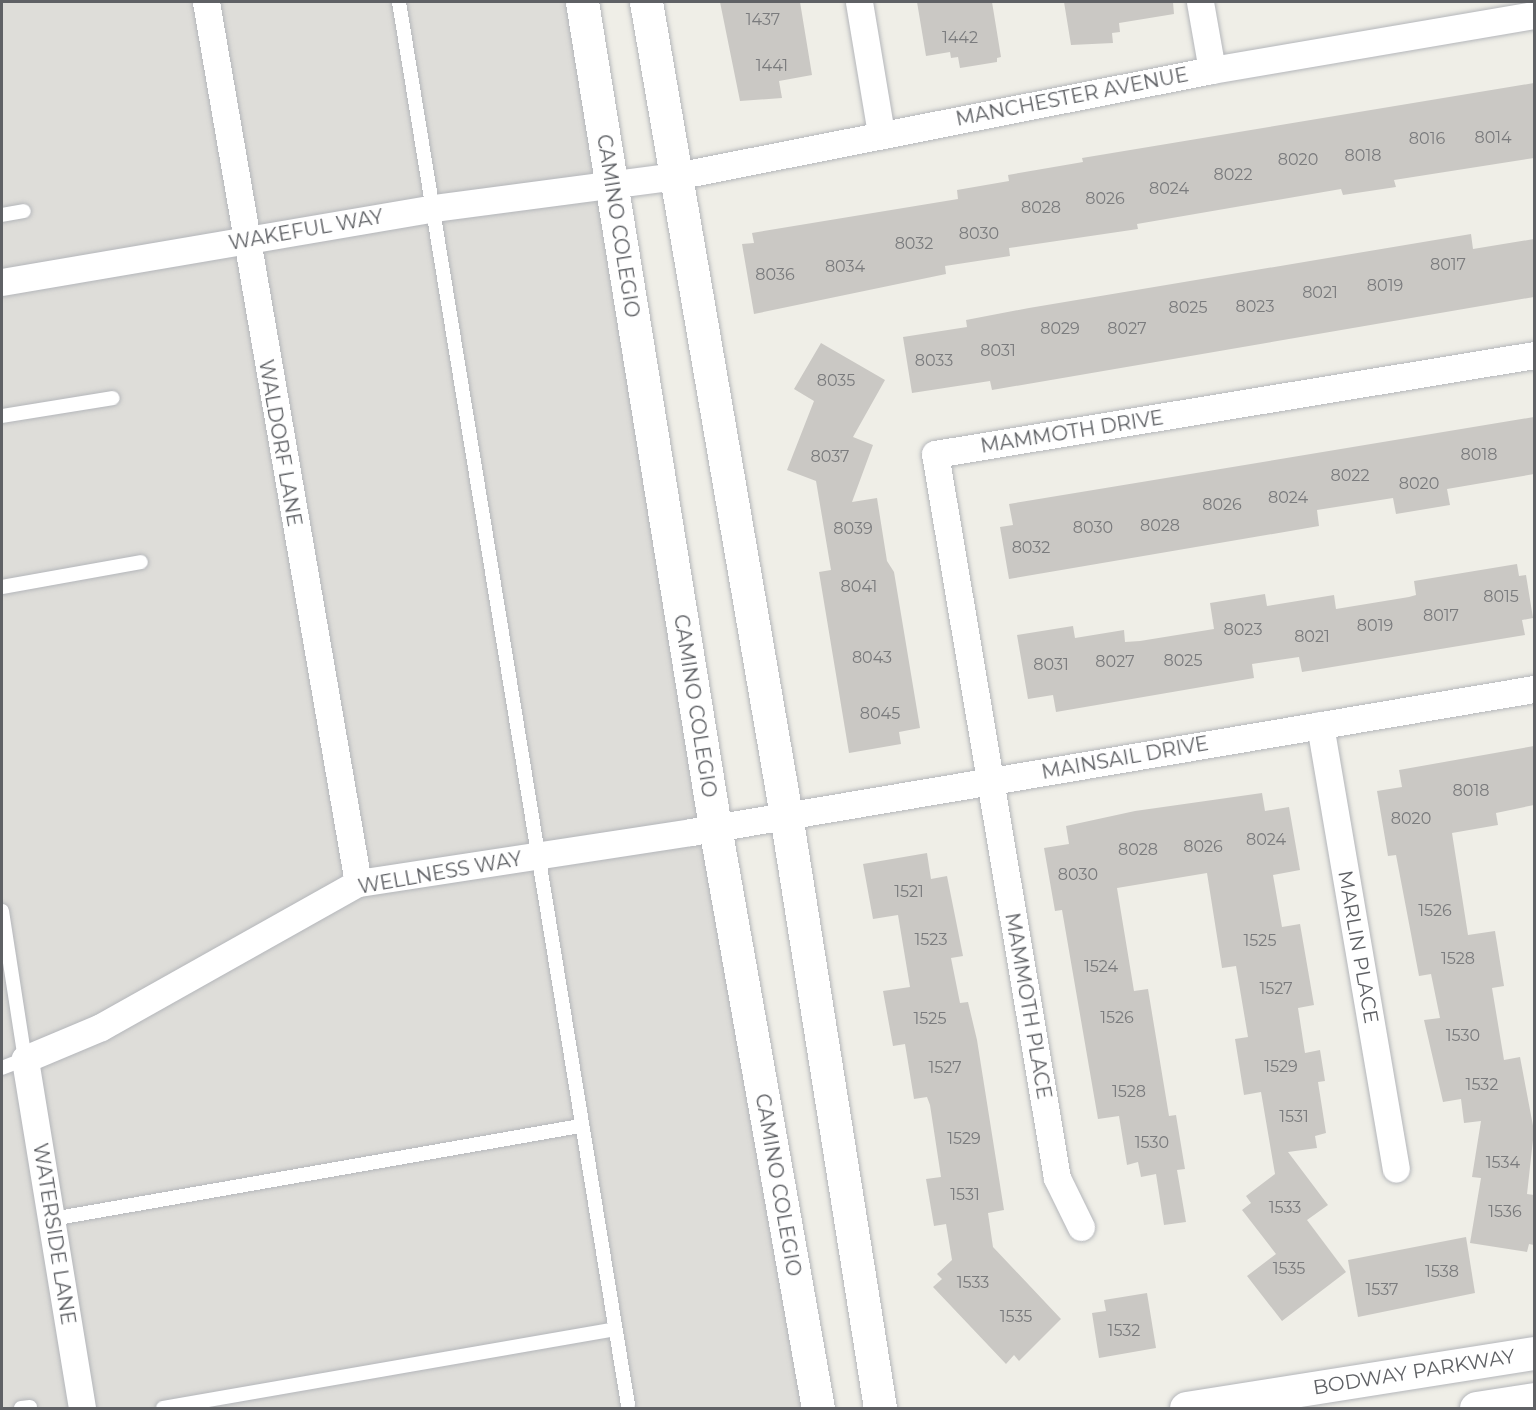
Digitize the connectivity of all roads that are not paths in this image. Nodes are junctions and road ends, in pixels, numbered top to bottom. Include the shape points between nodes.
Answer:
1 (206, 2) edge
2 (399, 2) edge
3 (582, 2) edge
4 (646, 2) edge
5 (859, 2) edge
6 (1200, 2) edge
7 (1534, 15) edge
8 (1212, 70) junction
9 (881, 134) junction
10 (676, 176) junction
11 (611, 184) junction
12 (433, 208) junction
13 (24, 211) dead end
14 (2, 215) edge
15 (245, 240) junction
16 (2, 282) edge
17 (1534, 356) edge
18 (113, 398) dead end
19 (2, 416) edge
20 (141, 562) dead end
21 (2, 586) edge
22 (1534, 689) edge
23 (1320, 725) junction
24 (990, 781) junction
25 (786, 815) junction
26 (715, 827) junction
27 (538, 856) junction
28 (358, 883) junction
29 (2, 911) edge
30 (14, 1064) edge
31 (580, 1126) junction
32 (1396, 1168) dead end
33 (52, 1219) junction
34 (1081, 1227) dead end
35 (614, 1329) junction
36 (1534, 1353) edge
37 (1534, 1399) edge
38 (628, 1405) dead end
39 (82, 1408) edge
40 (164, 1408) edge
41 (818, 1408) edge
42 (880, 1408) edge
43 (1186, 1408) edge
44 (1476, 1408) edge

1 - 15 street, WALDORF LANE
2 - 12 lane
3 - 11 street, CAMINO COLEGIO
4 - 10 street
5 - 9 street
6 - 8 street
7 - 8 street, MANCHESTER AVENUE
8 - 9 street, MANCHESTER AVENUE
9 - 10 street, MANCHESTER AVENUE
10 - 11 street, MANCHESTER AVENUE
10 - 25 street
11 - 12 street, WAKEFUL WAY
11 - 26 street, CAMINO COLEGIO
12 - 15 street, WAKEFUL WAY
12 - 27 lane
13 - 14 lane
15 - 16 street, WAKEFUL WAY
15 - 28 street, WALDORF LANE
17 - 24 street, MAMMOTH DRIVE via 936,454
18 - 19 lane
20 - 21 lane
22 - 23 street, MAINSAIL DRIVE
23 - 24 street, MAINSAIL DRIVE
23 - 32 street, MARLIN PLACE
24 - 25 street, MAINSAIL DRIVE
24 - 34 street, MAMMOTH PLACE via 1057,1178
25 - 26 street, MAINSAIL DRIVE
25 - 42 street
26 - 27 street, WELLNESS WAY
26 - 41 street, CAMINO COLEGIO
27 - 28 street, WELLNESS WAY
27 - 31 lane
28 - 30 street, WELLNESS WAY via 101,1027
29 - 30 lane
30 - 33 street, WATERSIDE LANE
31 - 33 lane
31 - 35 lane
33 - 39 street, WATERSIDE LANE
35 - 38 lane
35 - 40 lane
36 - 43 street, BODWAY PARKWAY
37 - 44 street

